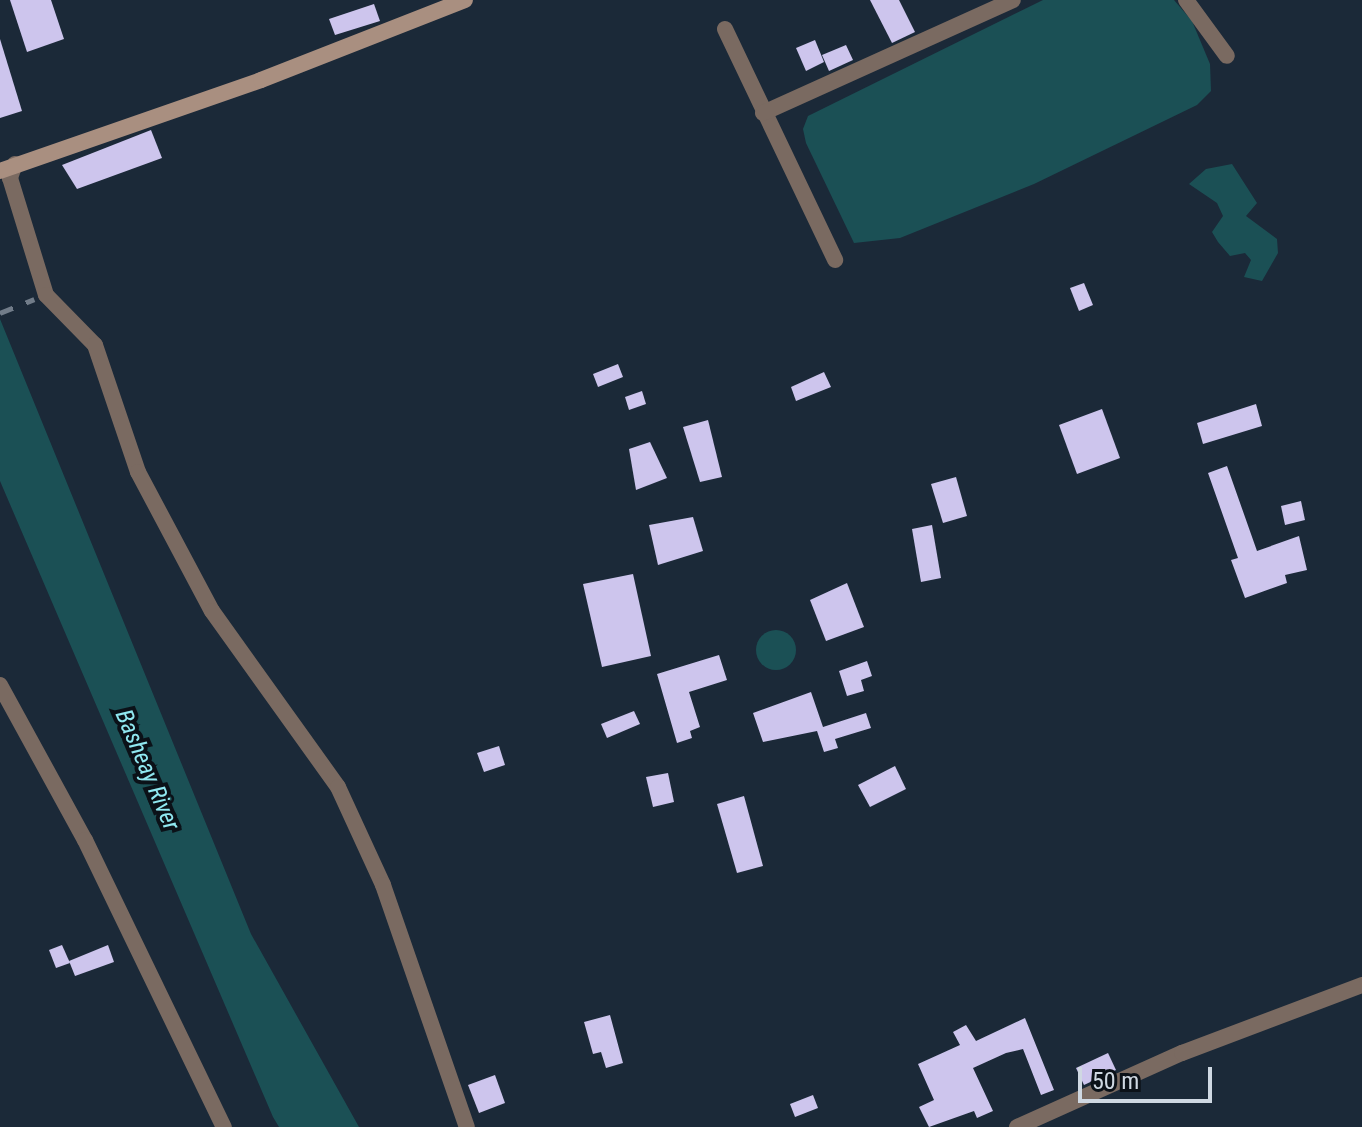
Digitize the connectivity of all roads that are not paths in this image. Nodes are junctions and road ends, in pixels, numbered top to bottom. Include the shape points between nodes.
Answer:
1 (465, 0) edge
2 (1013, 0) edge
3 (1186, 0) edge
4 (725, 29) dead end
5 (1227, 56) dead end
6 (763, 113) junction
7 (6, 168) edge
8 (835, 260) dead end
9 (0, 685) edge
10 (1362, 985) edge
11 (224, 1127) edge
12 (467, 1127) edge
13 (1017, 1127) edge

1 - 7 street via 261,80
2 - 6 street
3 - 5 street
4 - 6 street
6 - 8 street
7 - 12 street via 46,295 95,345 138,472 212,611 338,787 383,885
9 - 11 street via 92,853
10 - 13 street via 1182,1053

